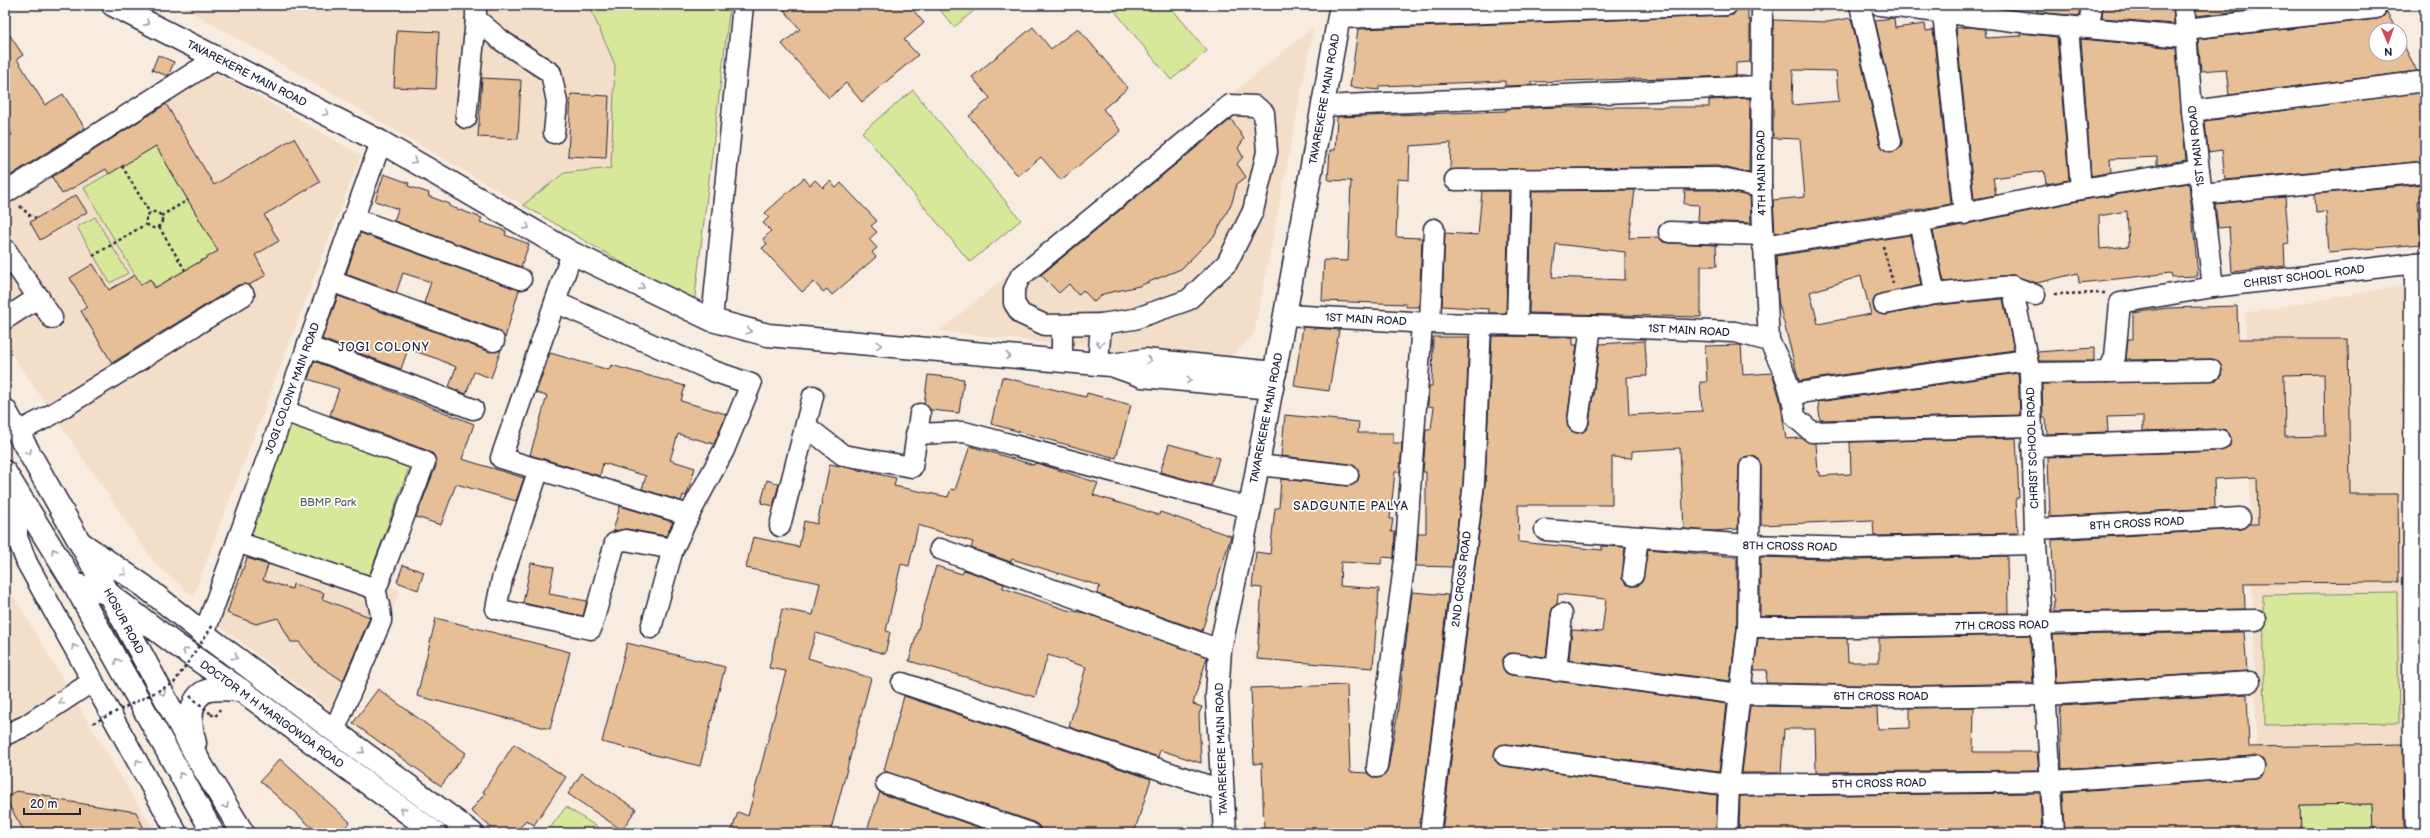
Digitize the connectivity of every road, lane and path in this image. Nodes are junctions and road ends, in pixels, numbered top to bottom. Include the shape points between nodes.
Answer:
1 (112, 5) edge
2 (743, 5) edge
3 (1727, 5) edge
4 (1762, 5) edge
5 (1860, 5) edge
6 (1880, 5) edge
7 (2092, 5) edge
8 (2184, 5) edge
9 (1595, 7) edge
10 (2376, 8) dead end
11 (1942, 9) edge
12 (476, 12) edge
13 (1340, 12) edge
14 (2023, 13) edge
15 (2068, 26) junction
16 (2089, 28) junction
17 (2185, 33) junction
18 (217, 58) junction
19 (2418, 82) dead end
20 (1760, 86) junction
21 (1323, 106) junction
22 (2192, 112) junction
23 (466, 118) dead end
24 (554, 133) dead end
25 (1891, 141) dead end
26 (381, 142) junction
27 (122, 166) dead end
28 (2199, 170) junction
29 (2425, 172) edge
30 (1521, 179) junction
31 (1455, 180) dead end
32 (1761, 187) junction
33 (2081, 189) junction
34 (5, 193) edge
35 (2201, 194) junction
36 (188, 200) dead end
37 (150, 213) junction
38 (1964, 214) junction
39 (160, 216) junction
40 (353, 218) junction
41 (1920, 222) junction
42 (146, 224) junction
43 (159, 227) junction
44 (1879, 228) junction
45 (1434, 229) dead end
46 (1669, 232) dead end
47 (1763, 241) junction
48 (5, 249) edge
49 (572, 253) junction
50 (94, 256) dead end
51 (2420, 262) edge
52 (185, 270) dead end
53 (521, 279) dead end
54 (331, 281) junction
55 (2012, 286) junction
56 (2214, 287) junction
57 (244, 294) dead end
58 (1935, 294) junction
59 (2035, 295) joint
60 (39, 297) junction
61 (2134, 300) junction
62 (555, 302) junction
63 (1891, 303) joint
64 (1286, 315) junction
65 (52, 318) dead end
66 (5, 319) edge
67 (712, 320) junction
68 (1426, 323) junction
69 (1101, 324) junction
70 (1481, 324) junction
71 (1517, 324) junction
72 (1062, 326) junction
73 (1591, 326) junction
74 (494, 341) dead end
75 (1769, 341) junction
76 (307, 346) junction
77 (1062, 361) junction
78 (1104, 365) junction
79 (2029, 367) junction
80 (2211, 370) dead end
81 (2108, 372) junction
82 (1273, 380) junction
83 (1792, 394) junction
84 (813, 396) dead end
85 (474, 409) dead end
86 (5, 410) edge
87 (284, 411) junction
88 (920, 414) dead end
89 (1578, 422) dead end
90 (2032, 426) junction
91 (807, 427) junction
92 (18, 432) junction
93 (916, 434) junction
94 (2220, 440) dead end
95 (2032, 446) junction
96 (1258, 465) junction
97 (1750, 467) dead end
98 (539, 469) junction
99 (1348, 475) dead end
100 (11, 481) edge
101 (1250, 508) junction
102 (689, 515) junction
103 (2240, 518) dead end
104 (780, 526) dead end
105 (1545, 530) dead end
106 (11, 537) edge
107 (2035, 537) junction
108 (1638, 538) junction
109 (237, 542) junction
110 (81, 543) junction
111 (1750, 546) junction
112 (673, 549) junction
113 (940, 550) dead end
114 (1633, 575) dead end
115 (74, 584) junction
116 (376, 589) junction
117 (110, 594) junction
118 (1562, 614) dead end
119 (2256, 620) dead end
120 (2042, 625) junction
121 (1748, 627) junction
122 (651, 628) dead end
123 (208, 629) junction
124 (1220, 650) junction
125 (1513, 664) dead end
126 (1556, 671) junction
127 (93, 680) junction
128 (2250, 682) dead end
129 (902, 683) dead end
130 (241, 690) junction
131 (1739, 694) junction
132 (2046, 695) junction
133 (190, 696) dead end
134 (211, 714) dead end
135 (94, 723) dead end
136 (334, 731) junction
137 (5, 735) edge
138 (1505, 755) dead end
139 (200, 761) junction
140 (1377, 767) dead end
141 (2254, 767) dead end
142 (2051, 781) junction
143 (886, 783) dead end
144 (1730, 785) junction
145 (1221, 790) junction
146 (208, 832) edge
147 (177, 833) edge
148 (243, 833) edge
149 (435, 833) edge
150 (472, 833) edge
151 (1030, 833) edge
152 (1225, 833) edge
153 (1430, 833) edge
154 (1727, 833) edge
155 (2054, 833) edge
156 (2416, 833) edge

1 -> 18 main road, TAVAREKERE MAIN ROAD
2 - 67 street
3 - 9 street
4 - 20 street, 4TH MAIN ROAD
5 - 25 street
6 - 11 street
7 - 16 street
8 - 17 street, 1ST MAIN ROAD
9 - 13 street
10 - 17 street
11 - 14 street
11 - 38 street
12 - 23 street
12 - 24 street via 502,41 551,73 557,102
13 - 21 main road, TAVAREKERE MAIN ROAD
14 - 15 street
15 - 16 street
15 - 33 street
16 - 17 street
17 - 22 street, 1ST MAIN ROAD
18 -> 26 main road, TAVAREKERE MAIN ROAD
18 - 34 street
19 - 22 street
20 - 21 street
20 - 32 street, 4TH MAIN ROAD
21 - 64 main road, TAVAREKERE MAIN ROAD
22 - 28 street, 1ST MAIN ROAD
26 - 40 street, JOGI COLONY MAIN ROAD
26 -> 49 main road, TAVAREKERE MAIN ROAD
27 - 37 path
28 - 33 street
28 - 35 street, 1ST MAIN ROAD
29 - 35 street
30 - 31 street
30 - 32 street via 1717,178
30 - 71 street
32 - 47 street, 4TH MAIN ROAD
33 - 38 street
35 - 56 street, 1ST MAIN ROAD
36 - 39 path
37 - 39 path
37 - 42 path
38 - 41 street
39 - 43 path via 162,220
40 - 53 street
40 - 54 street, JOGI COLONY MAIN ROAD
41 - 44 street
41 - 58 street
42 - 43 path via 154,228
42 - 50 path
43 - 52 path
44 - 47 street
44 - 63 path
45 - 68 street
46 - 47 street
47 - 75 street, 4TH MAIN ROAD
48 - 60 street
49 - 62 street
49 -> 67 main road, TAVAREKERE MAIN ROAD
51 - 56 street, CHRIST SCHOOL ROAD
51 - 156 street via 2413,698
54 - 74 street
54 - 76 street, JOGI COLONY MAIN ROAD
55 - 58 street
55 - 59 street
55 - 79 street
56 - 61 street, CHRIST SCHOOL ROAD
57 - 92 street via 51,415
58 - 63 street
59 - 61 path via 2118,294
60 - 65 street
60 - 66 street
61 - 81 street, CHRIST SCHOOL ROAD via 2120,303 2115,356
62 - 98 street via 501,458
62 - 102 street via 713,371 751,384 724,450
64 - 68 street, 1ST MAIN ROAD
64 - 82 main road, TAVAREKERE MAIN ROAD
67 -> 77 main road, TAVAREKERE MAIN ROAD via 768,335
68 - 70 street, 1ST MAIN ROAD
68 - 140 street via 1405,559
69 - 72 street
69 - 72 street via 1134,319 1188,300 1227,263 1253,211 1267,152 1264,113 1255,106 1230,105 1020,277 1014,290 1014,303 1021,314 1045,325
69 -> 78 street
70 - 71 street, 1ST MAIN ROAD
70 - 153 street, 2ND CROSS ROAD via 1474,484
71 - 73 street, 1ST MAIN ROAD
72 - 77 street
73 - 75 street, 1ST MAIN ROAD via 1735,332
73 - 89 street
75 - 83 street via 1783,367
76 - 85 street
76 - 87 street, JOGI COLONY MAIN ROAD
77 - 78 main road, TAVAREKERE MAIN ROAD
78 -> 82 main road, TAVAREKERE MAIN ROAD via 1145,360
79 - 81 street, CHRIST SCHOOL ROAD
79 - 83 street
79 - 90 street, CHRIST SCHOOL ROAD
80 - 81 street
82 - 96 main road, TAVAREKERE MAIN ROAD
83 - 90 street via 1795,417 1812,432
84 - 91 street
86 - 92 main road, HOSUR ROAD
87 - 109 street, JOGI COLONY MAIN ROAD
87 - 116 street via 425,462
88 - 93 street
90 - 95 street, CHRIST SCHOOL ROAD
91 - 93 street via 842,455 912,467
91 - 104 street
92 -> 110 main road, HOSUR ROAD
93 - 101 street via 964,432
94 - 95 street
95 - 107 street, CHRIST SCHOOL ROAD
96 - 99 street
96 - 101 main road, TAVAREKERE MAIN ROAD
97 - 111 street
98 - 102 street
98 - 112 street via 502,579 496,609 591,629 614,543 625,540
100 - 106 street
115 -> 100 main road
101 - 124 main road, TAVAREKERE MAIN ROAD
102 - 112 street
103 - 107 street, 8TH CROSS ROAD
105 - 108 street, 8TH CROSS ROAD
127 -> 106 street
107 - 111 street, 8TH CROSS ROAD via 1857,548
107 - 120 street, CHRIST SCHOOL ROAD
108 - 111 street, 8TH CROSS ROAD
108 - 114 street
109 - 116 street
109 - 123 street, JOGI COLONY MAIN ROAD
110 - 117 main road, HOSUR ROAD
110 -> 123 main road, DOCTOR M H MARIGOWDA ROAD
111 - 121 street
112 - 122 street
113 - 124 street
115 - 117 main road
146 -> 115 main road
116 - 136 street via 376,597 382,612 381,621
130 -> 117 main road, DOCTOR M H MARIGOWDA ROAD
117 -> 139 main road, HOSUR ROAD
118 - 126 street
119 - 120 street, 7TH CROSS ROAD
120 - 121 street, 7TH CROSS ROAD
120 - 132 street, CHRIST SCHOOL ROAD
121 - 131 street
123 - 135 path, bridge via 174,683
123 -> 136 main road, DOCTOR M H MARIGOWDA ROAD
124 - 145 main road, TAVAREKERE MAIN ROAD via 1217,696
125 - 126 street, 6TH CROSS ROAD
126 - 131 street, 6TH CROSS ROAD
127 -> 137 street via 25,726
147 -> 127 street
128 - 132 street, 6TH CROSS ROAD
129 - 145 street
130 - 139 main road via 208,690 197,698 191,714 191,729
149 -> 130 main road, DOCTOR M H MARIGOWDA ROAD
131 - 132 street, 6TH CROSS ROAD via 1902,697
131 - 144 street
132 - 142 street, CHRIST SCHOOL ROAD
133 - 134 path, bridge
136 -> 150 main road, DOCTOR M H MARIGOWDA ROAD
138 - 144 street, 5TH CROSS ROAD
139 -> 148 main road, HOSUR ROAD
141 - 142 street, 5TH CROSS ROAD
142 - 144 street, 5TH CROSS ROAD
142 - 155 street, CHRIST SCHOOL ROAD
143 - 151 street
144 - 154 street
145 - 152 main road, TAVAREKERE MAIN ROAD

